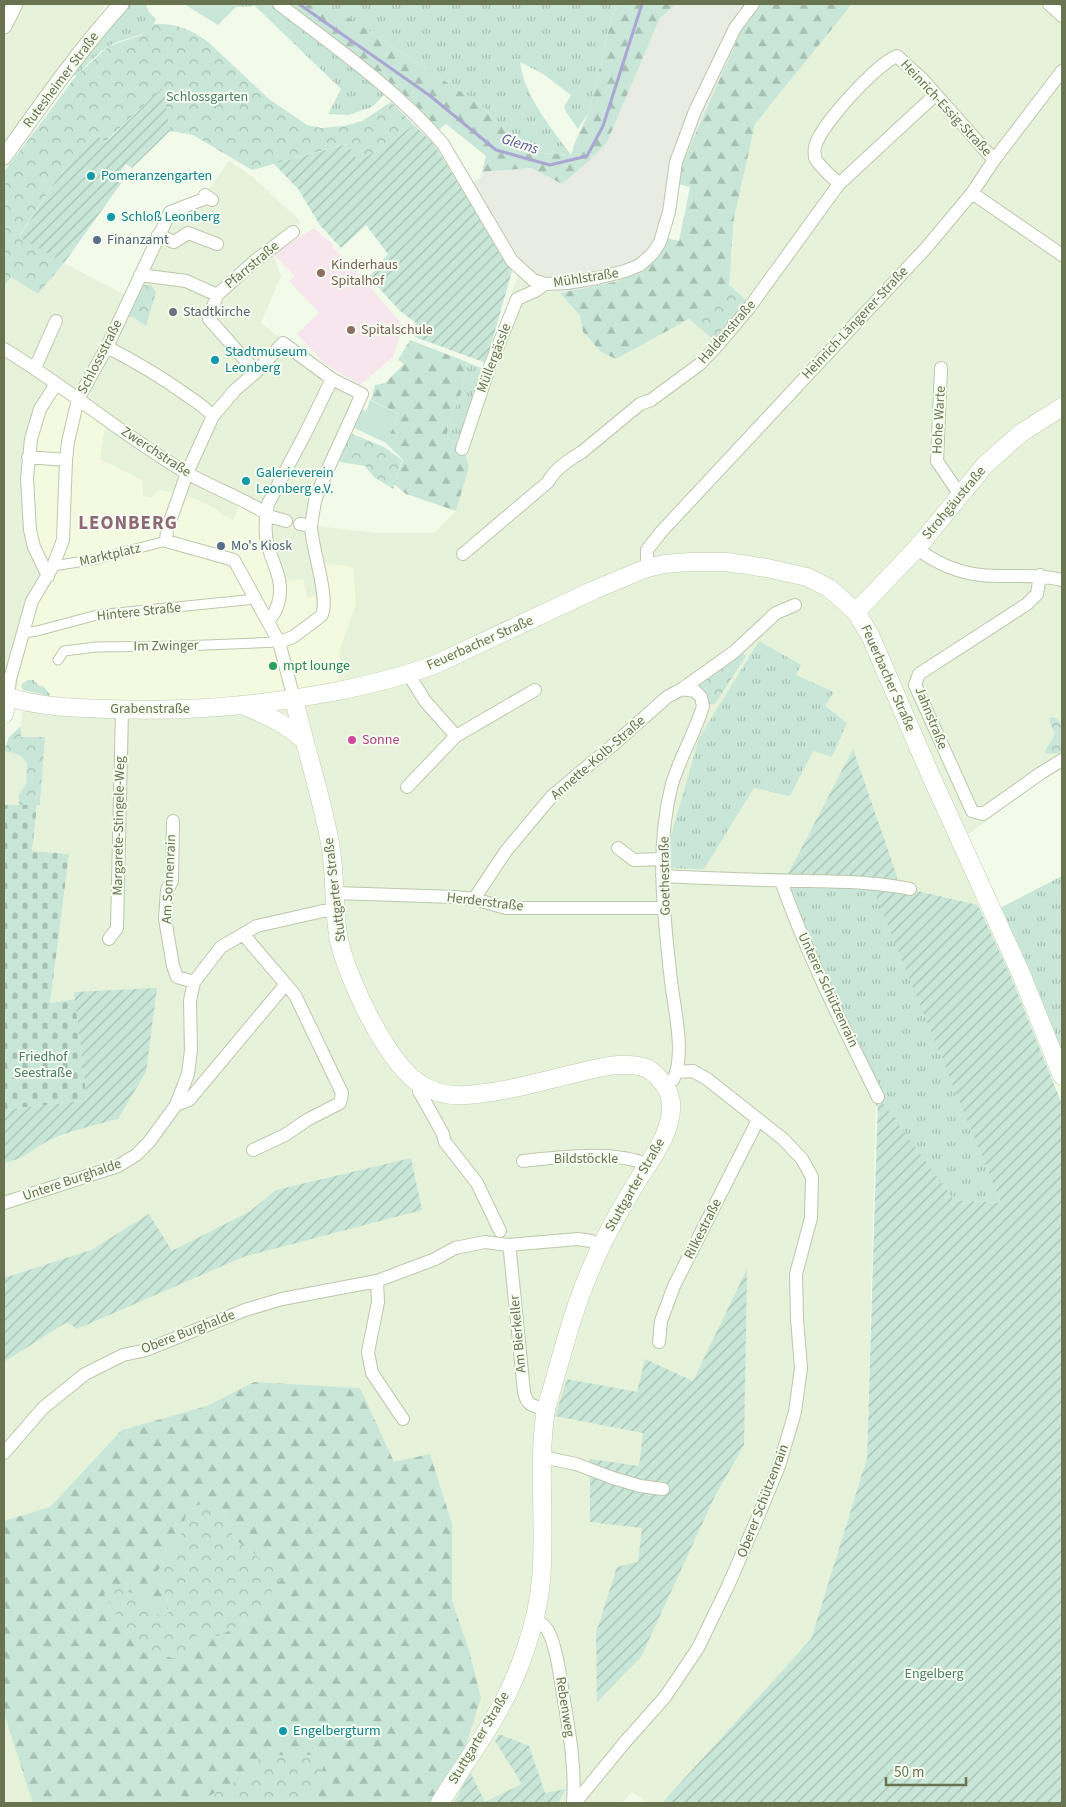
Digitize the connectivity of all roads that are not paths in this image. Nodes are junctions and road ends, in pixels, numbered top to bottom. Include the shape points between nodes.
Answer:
1 (15, 4) edge
2 (121, 4) edge
3 (279, 4) edge
4 (753, 4) edge
5 (1049, 4) edge
6 (1062, 16) edge
7 (4, 26) edge
8 (1062, 71) edge
9 (935, 95) junction
10 (4, 157) edge
11 (994, 160) junction
12 (839, 184) junction
13 (972, 193) junction
14 (212, 200) dead end
15 (293, 232) dead end
16 (158, 235) junction
17 (217, 244) dead end
18 (1062, 255) edge
19 (140, 276) junction
20 (545, 284) junction
21 (217, 295) junction
22 (56, 321) dead end
23 (107, 347) junction
24 (4, 349) edge
25 (35, 368) junction
26 (941, 368) dead end
27 (256, 372) junction
28 (332, 379) junction
29 (56, 384) junction
30 (78, 399) junction
31 (1062, 407) edge
32 (213, 416) junction
33 (462, 449) dead end
34 (28, 457) junction
35 (66, 460) junction
36 (187, 473) junction
37 (960, 495) junction
38 (266, 513) junction
39 (63, 521) joint
40 (286, 521) dead end
41 (166, 536) junction
42 (917, 548) junction
43 (463, 554) dead end
44 (646, 568) junction
45 (51, 571) junction
46 (1040, 575) junction
47 (1062, 580) edge
48 (252, 600) junction
49 (794, 606) dead end
50 (856, 612) junction
51 (268, 620) junction
52 (24, 633) junction
53 (279, 642) junction
54 (58, 660) dead end
55 (409, 675) junction
56 (536, 690) dead end
57 (678, 691) junction
58 (294, 698) junction
59 (5, 702) edge
60 (242, 706) junction
61 (122, 710) junction
62 (456, 736) junction
63 (304, 740) junction
64 (1062, 760) edge
65 (407, 787) dead end
66 (173, 820) dead end
67 (618, 848) dead end
68 (662, 859) junction
69 (662, 876) junction
70 (781, 880) junction
71 (910, 889) dead end
72 (474, 899) junction
73 (336, 901) junction
74 (664, 908) junction
75 (243, 934) junction
76 (109, 939) dead end
77 (194, 982) junction
78 (286, 984) junction
79 (676, 1072) junction
80 (1062, 1076) edge
81 (418, 1083) junction
82 (668, 1091) junction
83 (878, 1097) dead end
84 (176, 1105) junction
85 (758, 1120) junction
86 (252, 1150) dead end
87 (522, 1161) dead end
88 (647, 1165) junction
89 (4, 1204) edge
90 (500, 1231) dead end
91 (508, 1245) junction
92 (601, 1246) junction
93 (376, 1281) junction
94 (659, 1342) dead end
95 (546, 1409) junction
96 (403, 1420) dead end
97 (4, 1452) edge
98 (542, 1457) junction
99 (663, 1490) dead end
100 (534, 1618) junction
101 (440, 1803) edge
102 (574, 1803) edge

1 - 7 street
2 - 10 street, Rutesheimer Straße via 77,56
3 - 20 street, Mühlstraße via 394,94 434,134 512,261 533,280
4 - 20 street, Mühlstraße via 735,28 695,111 676,162 665,227 653,253 640,265 625,272
5 - 6 street
8 - 11 street, Heinrich-Längerer-Straße
9 - 11 street, Heinrich-Essig-Straße
9 - 12 street, Haldenstraße
9 - 12 street, Heinrich-Essig-Straße via 897,56 889,59 859,86 826,126 814,147 816,159
11 - 13 street, Heinrich-Längerer-Straße
12 - 43 street, Haldenstraße via 750,308 700,364 651,400 640,404 573,457
13 - 18 street
13 - 44 street, Heinrich-Längerer-Straße via 883,295 661,532 647,550
14 - 16 street, Schlossstraße via 205,195 204,199 170,212
15 - 21 street, Pfarrstraße
16 - 17 street via 174,242 188,233
16 - 19 street, Schlossstraße
19 - 21 street via 186,281
19 - 23 street, Schlossstraße
20 - 33 street, Müllergässle via 516,299
21 - 27 street, Pfarrstraße via 209,319
22 - 25 street
23 - 30 street, Schlossstraße
23 - 32 street via 172,385
24 - 25 street, Zwerchstraße
25 - 29 street, Zwerchstraße
26 - 37 street, Hohe Warte via 937,461
27 - 28 street via 283,343
27 - 32 street
28 - 38 street
28 - 53 street via 362,394 317,495 308,524 324,611 293,637
29 - 30 street, Zwerchstraße
29 - 34 street via 40,409
30 - 35 street, Schlossstraße
30 - 36 street, Zwerchstraße
31 - 37 main road, Strohgäustraße via 1007,444 984,465
32 - 36 street
34 - 35 street
34 - 45 street via 30,530 34,547
35 - 39 street, Schlossstraße
36 - 38 street, Zwerchstraße
36 - 41 street
37 - 42 main road, Strohgäustraße
38 - 40 street, Zwerchstraße
38 - 51 street via 266,537 280,587 275,614
39 - 45 street, Marktplatz via 62,540
41 - 45 street, Marktplatz
41 - 48 street, Marktplatz via 234,560
42 - 46 street via 927,556 969,574
42 - 50 main road, Strohgäustraße
44 - 50 main road, Feuerbacher Straße via 690,562 728,562 767,568 807,577 829,588
44 - 55 main road, Feuerbacher Straße
45 - 52 street via 32,602
46 - 47 street
46 - 64 street, Jahnstraße via 1037,594 1027,604 919,674 915,685 972,810 983,814
48 - 51 street, Marktplatz
48 - 52 street, Hintere Straße via 97,615
49 - 57 street, Annette-Kolb-Straße via 776,613 734,652
50 - 80 main road, Feuerbacher Straße via 870,635 1022,976
51 - 53 street, Marktplatz
52 - 59 street
53 - 54 street, Im Zwinger via 96,647 64,651
53 - 58 street, Marktplatz
55 - 58 main road, Feuerbacher Straße
55 - 62 street via 425,701
56 - 62 street
57 - 68 street, Goethestraße via 695,691 703,706 673,783 665,820
57 - 72 street, Annette-Kolb-Straße via 552,796 506,852
58 - 60 main road, Grabenstraße
58 - 63 main road, Stuttgarter Straße
59 - 61 main road, Grabenstraße
60 - 61 main road, Grabenstraße
60 - 63 main road via 276,719
61 - 76 street, Margarete-Stingele-Weg via 117,928
62 - 65 street
63 - 73 main road, Stuttgarter Straße via 330,842
66 - 77 street, Am Sonnenrain via 172,881 167,890 165,919 172,966 177,977
67 - 68 street via 634,860
68 - 69 street, Goethestraße
69 - 70 street
69 - 74 street, Goethestraße
70 - 71 street
70 - 83 street, Unterer Schützenrain via 811,954
72 - 73 street, Herderstraße
72 - 74 street, Herderstraße via 506,908
73 - 75 street, Untere Burghalde via 323,911 257,926
73 - 81 main road, Stuttgarter Straße via 342,951 360,997 385,1044 405,1072
74 - 79 street, Goethestraße via 677,1030
75 - 77 street, Untere Burghalde via 221,947
75 - 78 street
77 - 84 street, Untere Burghalde via 190,1001 192,1050 188,1074
78 - 84 street, Untere Burghalde via 189,1100
78 - 86 street via 295,994 342,1092 340,1103
79 - 82 street, Goethestraße
79 - 85 street, Oberer Schützenrain via 693,1071 707,1079
81 - 82 main road, Stuttgarter Straße via 444,1094 464,1096 624,1065 643,1067 654,1074
81 - 90 street via 445,1142 478,1182
82 - 88 main road, Stuttgarter Straße via 670,1116 664,1138
84 - 89 street, Untere Burghalde via 136,1155 118,1166
85 - 94 street, Rilkestraße via 674,1286 661,1321
85 - 102 street, Oberer Schützenrain via 802,1159 812,1177 811,1218 796,1274 801,1368 795,1412 779,1466 758,1518 698,1648 665,1697
87 - 88 street, Bildstöckle via 603,1157 638,1160
88 - 92 main road, Stuttgarter Straße
91 - 92 street, Obere Burghalde via 578,1239
91 - 93 street, Obere Burghalde via 486,1242 455,1248
91 - 95 street, Am Bierkeller via 526,1400
92 - 95 main road, Stuttgarter Straße via 588,1274
93 - 96 street via 378,1302 368,1352 372,1373
93 - 97 street, Obere Burghalde via 282,1299 245,1310 146,1350 123,1355 85,1374 66,1388 43,1408
95 - 98 main road, Stuttgarter Straße
98 - 99 street
98 - 100 main road, Stuttgarter Straße via 541,1581
100 - 101 main road, Stuttgarter Straße via 517,1672 498,1712
100 - 102 street, Rebenweg via 550,1633 557,1657 573,1760

